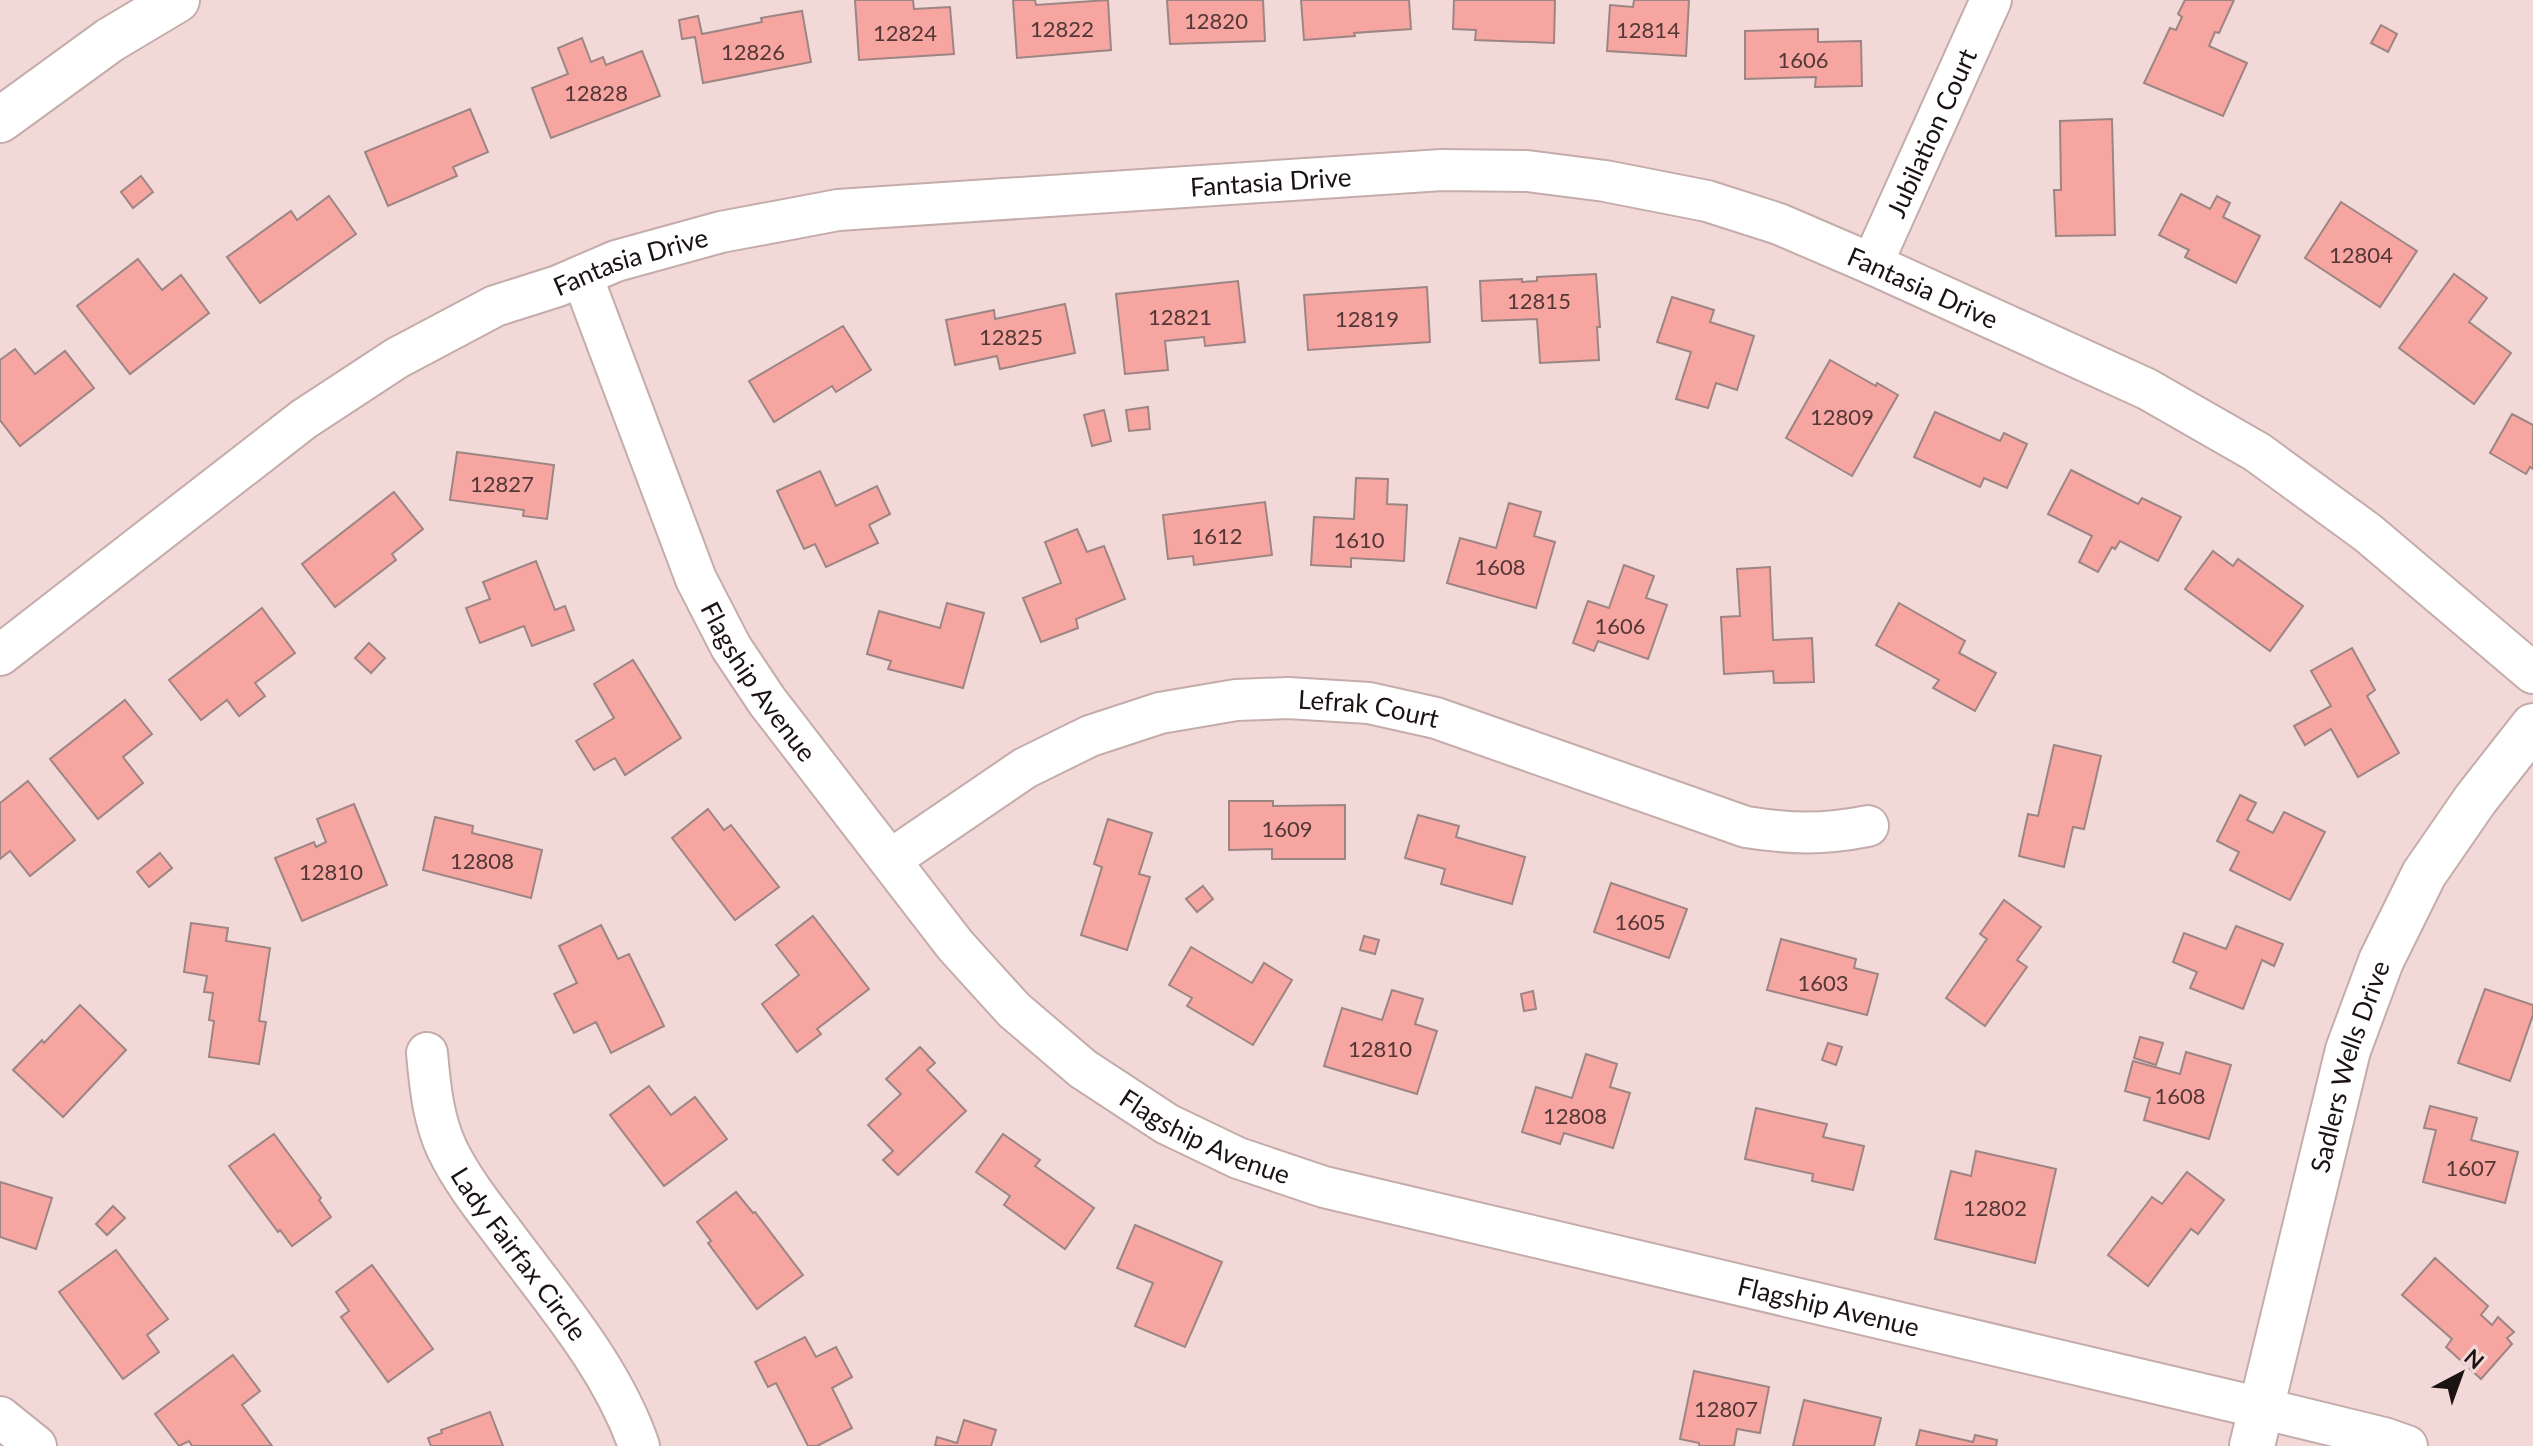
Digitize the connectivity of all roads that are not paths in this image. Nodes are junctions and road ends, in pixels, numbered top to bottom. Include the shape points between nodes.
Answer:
1 (177, 0) edge
2 (1991, 0) edge
3 (0, 120) edge
4 (1872, 264) junction
5 (582, 276) junction
6 (0, 655) edge
7 (2533, 673) edge
8 (2533, 726) edge
9 (1868, 826) dead end
10 (890, 860) junction
11 (427, 1053) dead end
12 (0, 1417) edge
13 (2257, 1427) edge
14 (36, 1446) edge
15 (639, 1446) edge
16 (2407, 1446) edge

1 - 3 street via 110,40
2 - 4 street, Jubilation Court
4 - 5 street, Fantasia Drive via 1779,224 1707,201 1527,171 1442,170 838,210 721,232 616,261
4 - 7 street, Fantasia Drive via 2147,389 2257,452 2368,533
5 - 6 street, Fantasia Drive via 495,306 384,367 304,419
5 - 10 street, Flagship Avenue via 696,579 731,647
8 - 13 street, Sadlers Wells Drive via 2424,874 2381,961 2348,1050
9 - 10 street, Lefrak Court via 1793,834 1746,827 1436,718 1369,703 1288,698 1236,700 1160,713 1090,736 1025,768
10 - 13 street, Flagship Avenue via 955,945 1014,1010 1083,1069 1167,1124 1238,1158 1324,1187
11 - 15 street, Lady Fairfax Circle via 431,1100 446,1147 469,1188 594,1356 628,1415
12 - 14 street
13 - 16 street, Flagship Avenue via 2384,1438

